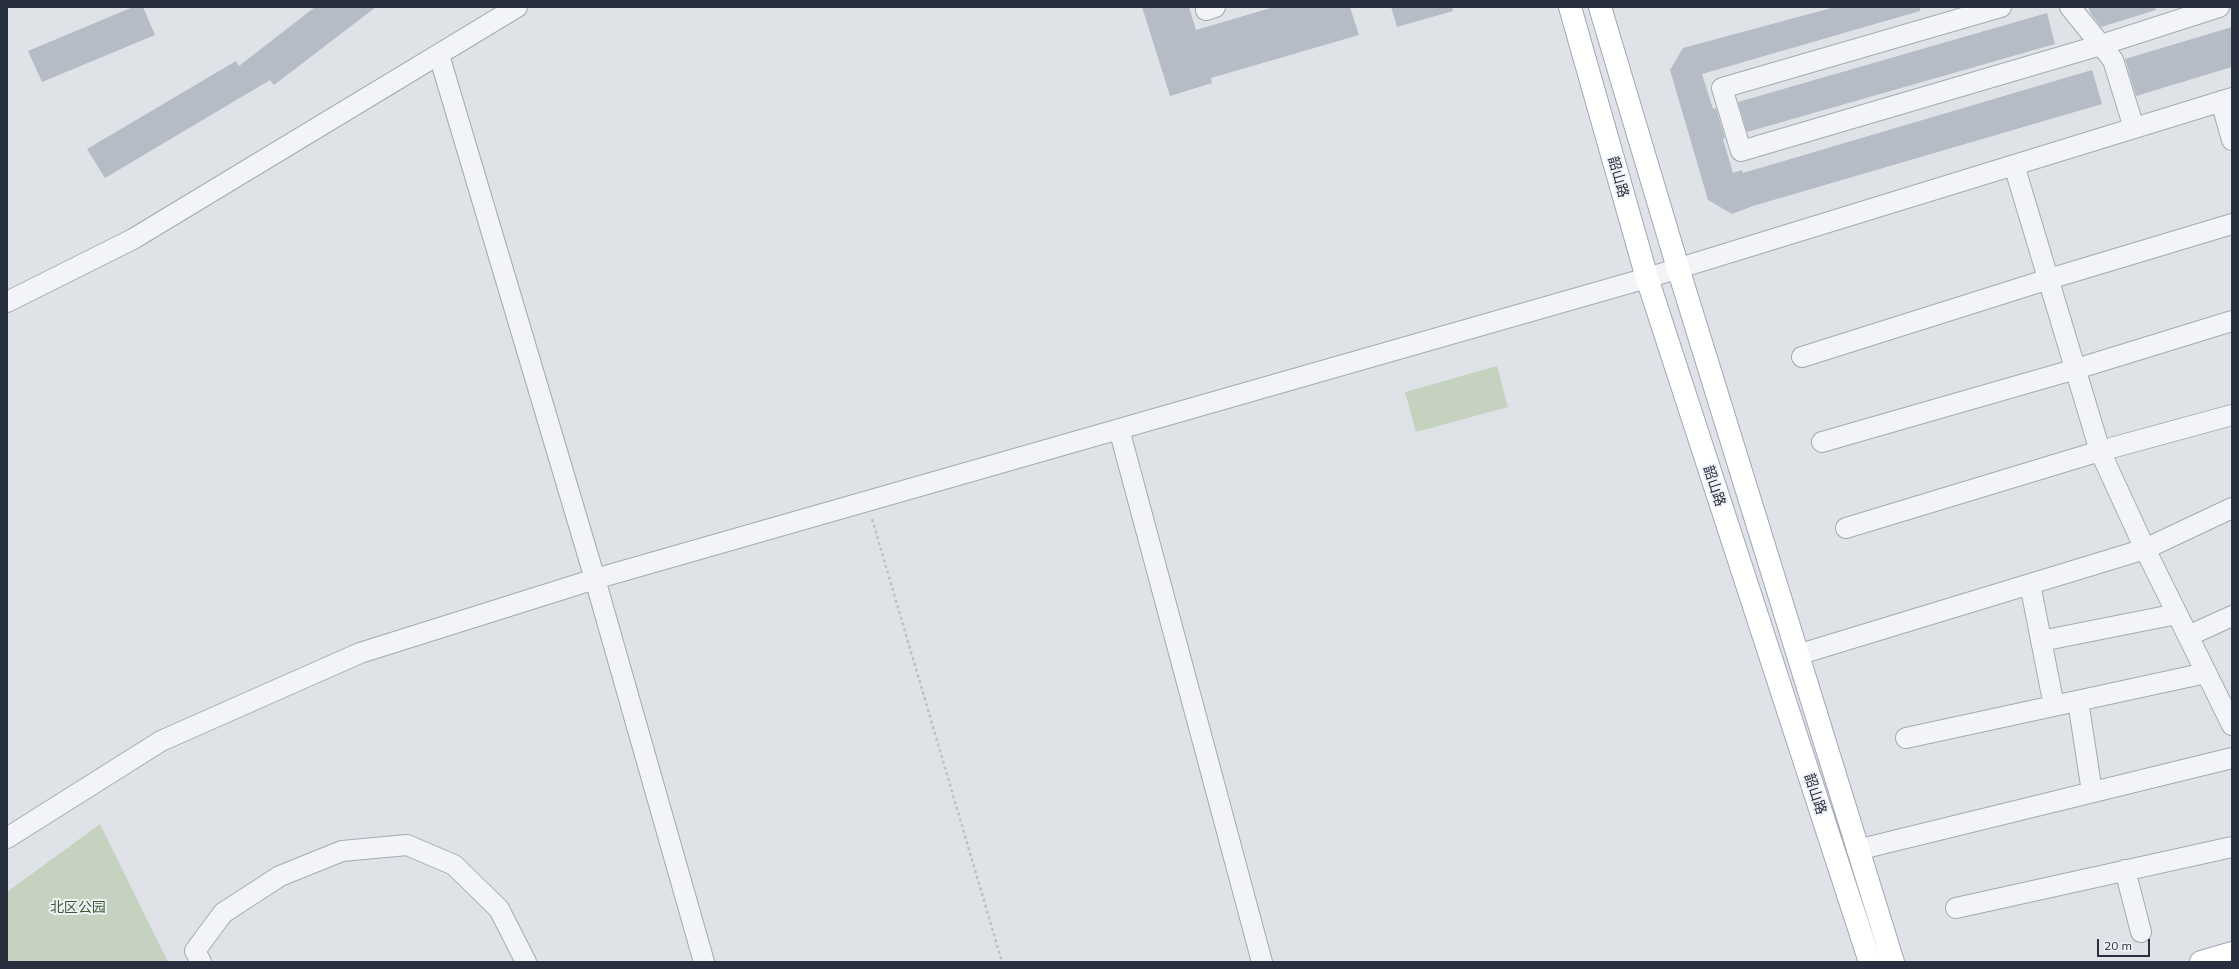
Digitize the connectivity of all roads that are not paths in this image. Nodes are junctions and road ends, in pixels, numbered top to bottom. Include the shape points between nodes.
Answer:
1 (517, 7) edge
2 (1570, 7) edge
3 (1600, 7) edge
4 (2001, 7) edge
5 (2070, 7) edge
6 (2218, 7) edge
7 (2101, 45) junction
8 (439, 55) junction
9 (2227, 100) edge
10 (2134, 128) junction
11 (2232, 140) edge
12 (2014, 165) junction
13 (2232, 224) edge
14 (1678, 268) junction
15 (1647, 278) junction
16 (2049, 279) junction
17 (7, 302) edge
18 (2232, 321) edge
19 (1802, 357) dead end
20 (2076, 369) junction
21 (2232, 415) edge
22 (1119, 429) junction
23 (1822, 442) dead end
24 (2100, 451) junction
25 (2232, 508) edge
26 (1846, 528) dead end
27 (2145, 548) junction
28 (595, 580) junction
29 (2030, 584) junction
30 (2177, 614) junction
31 (2232, 616) edge
32 (2188, 636) junction
33 (2041, 641) junction
34 (1797, 655) junction
35 (2206, 673) junction
36 (2226, 698) edge
37 (2078, 701) junction
38 (2054, 706) junction
39 (2232, 725) edge
40 (1906, 738) dead end
41 (2232, 758) edge
42 (2092, 792) junction
43 (7, 838) edge
44 (2232, 847) edge
45 (1857, 850) junction
46 (2126, 870) junction
47 (1956, 908) dead end
48 (2141, 932) dead end
49 (2232, 953) edge
50 (201, 962) edge
51 (526, 962) edge
52 (704, 962) edge
53 (1262, 962) edge
54 (1870, 962) edge
55 (1893, 962) edge
56 (2201, 962) edge

1 - 8 street
2 - 15 main road, 韶山路
3 - 14 main road, 韶山路
4 - 7 street via 1722,88 1741,152
5 - 7 street
6 - 7 street
7 - 10 street via 2113,60
8 - 17 street via 133,239
8 - 28 street
9 - 10 street
9 - 11 street
10 - 12 street
12 - 14 street
12 - 16 street
13 - 16 street
14 - 15 street
14 - 34 main road, 韶山路
15 - 22 street
15 - 54 main road, 韶山路
16 - 19 street
16 - 20 street
18 - 20 street
20 - 23 street
20 - 24 street
21 - 24 street
22 - 28 street
22 - 53 street
24 - 26 street
24 - 27 street
25 - 27 street
27 - 29 street
27 - 30 street
28 - 43 street via 360,652 161,741
28 - 52 street
29 - 33 street
29 - 34 street
30 - 32 street
30 - 33 street
31 - 32 street
32 - 35 street
33 - 38 street
34 - 45 main road, 韶山路
35 - 36 street
35 - 37 street
36 - 39 street
37 - 38 street
37 - 42 street
38 - 40 street
41 - 42 street
42 - 45 street
44 - 46 street
45 - 55 main road, 韶山路
46 - 47 street
46 - 48 street
49 - 56 main road
50 - 51 street via 195,951 223,913 280,876 342,851 407,845 454,865 488,898 499,909

